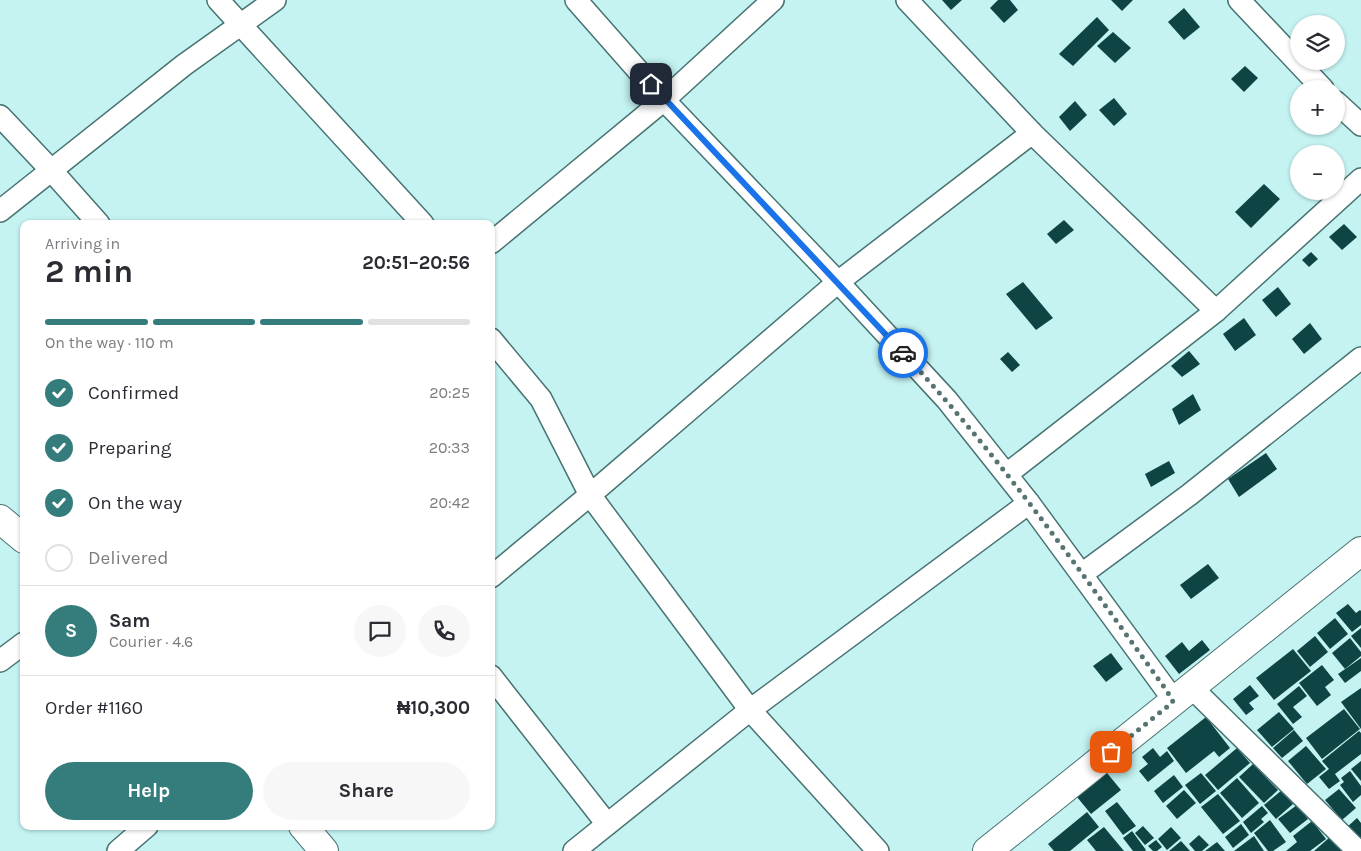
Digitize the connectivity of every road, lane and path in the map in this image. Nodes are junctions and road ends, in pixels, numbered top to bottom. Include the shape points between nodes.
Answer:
1 (218, 0) edge
2 (275, 0) edge
3 (576, 0) edge
4 (773, 0) edge
5 (907, 0) edge
6 (1239, 0) edge
7 (241, 25) junction
8 (1315, 80) edge
9 (664, 100) junction
10 (1345, 110) edge
11 (0, 116) edge
12 (1361, 125) edge
13 (1032, 133) junction
14 (51, 170) junction
15 (1361, 180) edge
16 (0, 211) edge
17 (95, 220) edge
18 (419, 220) edge
19 (495, 240) edge
20 (838, 282) junction
21 (1216, 311) junction
22 (495, 344) edge
23 (1361, 358) edge
24 (1007, 474) junction
25 (590, 495) junction
26 (1029, 503) junction
27 (0, 519) edge
28 (20, 536) edge
29 (1361, 551) edge
30 (495, 574) edge
31 (1082, 574) junction
32 (20, 646) edge
33 (0, 661) edge
34 (495, 681) edge
35 (1182, 695) junction
36 (750, 710) junction
37 (607, 824) junction
38 (142, 830) edge
39 (306, 830) edge
40 (118, 851) edge
41 (324, 851) edge
42 (574, 851) edge
43 (878, 851) edge
44 (987, 851) edge
45 (1358, 851) edge

1 - 7 street
2 - 7 street
3 - 9 street
4 - 9 street
5 - 13 street
6 - 8 street
7 - 14 street via 184,65
7 - 18 street
9 - 19 street
9 - 20 street
10 - 12 street
11 - 14 street
13 - 20 street
13 - 21 street
14 - 16 street
14 - 17 street
15 - 21 street
20 - 24 street via 947,400
20 - 25 street
21 - 24 street
22 - 25 street via 541,399
23 - 31 street via 1189,495
24 - 26 street
25 - 30 street
25 - 36 street
26 - 31 street
26 - 36 street
27 - 28 street
29 - 35 street
31 - 35 street via 1167,691
32 - 33 street
34 - 37 street
35 - 44 street
35 - 45 street
36 - 37 street
36 - 43 street
37 - 42 street
38 - 40 street
39 - 41 street

